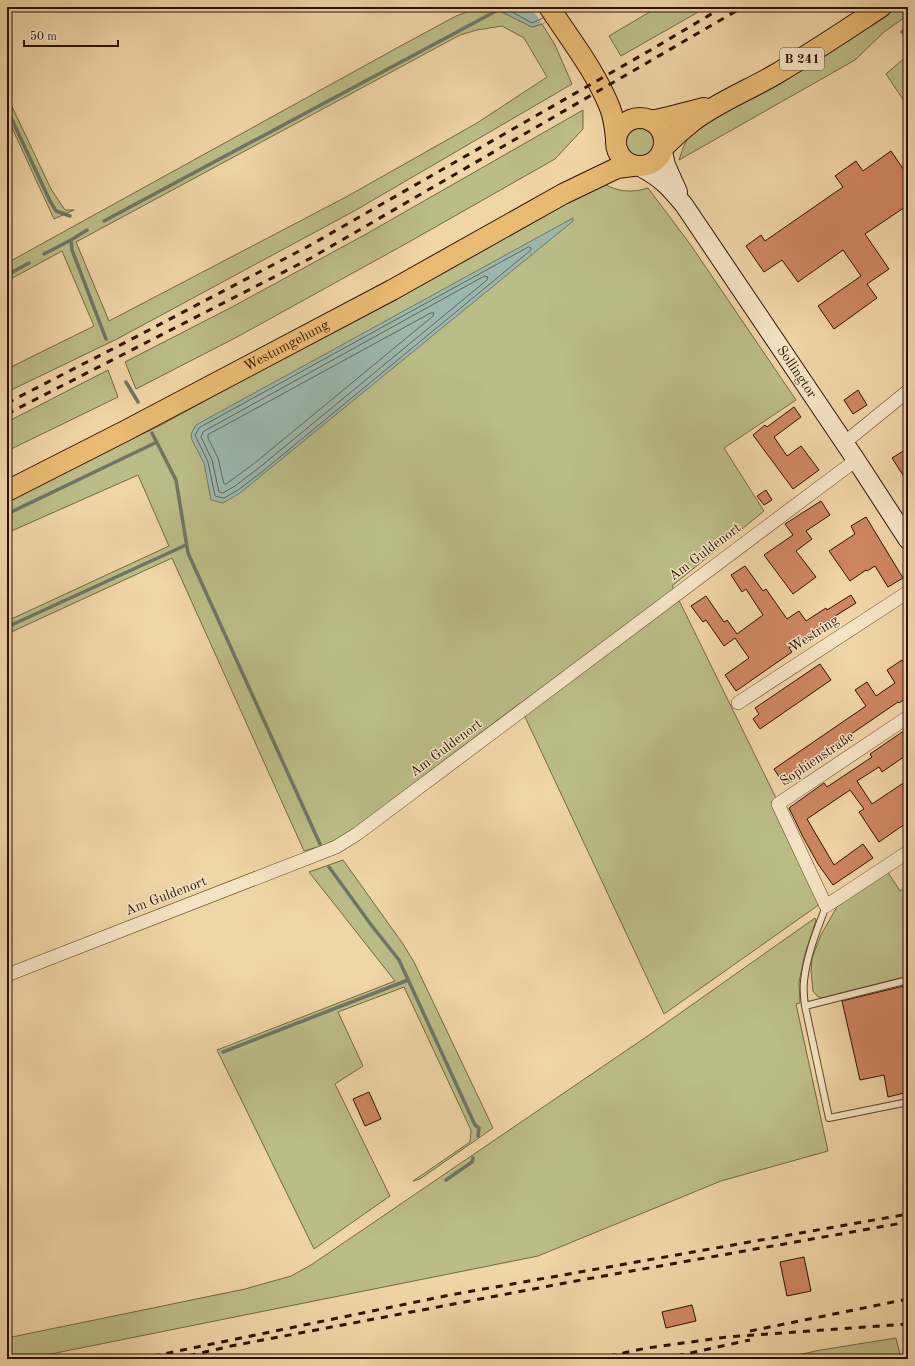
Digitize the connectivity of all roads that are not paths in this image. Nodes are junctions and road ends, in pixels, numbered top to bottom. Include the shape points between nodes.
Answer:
1 (881, 7) edge
2 (552, 11) edge
3 (591, 70) junction
4 (719, 104) junction
5 (645, 119) junction
6 (616, 141) junction
7 (663, 150) junction
8 (637, 166) junction
9 (563, 194) junction
10 (684, 205) junction
11 (908, 391) edge
12 (844, 443) junction
13 (856, 460) junction
14 (7, 491) edge
15 (908, 540) edge
16 (908, 592) edge
17 (738, 703) dead end
18 (908, 717) edge
19 (908, 852) edge
20 (826, 906) junction
21 (7, 975) edge
22 (908, 980) edge
23 (805, 1006) junction
24 (908, 1102) edge

1 - 4 main road, B 241 via 791,66
2 - 3 main road
3 - 5 main road via 620,102
3 - 6 main road via 610,108
4 - 5 main road, B 241 via 669,117
4 - 7 main road, B 241 via 694,120
5 - 6 main road, B 241 via 631,120 624,124
5 - 7 main road via 658,125 665,139
6 - 8 main road via 621,157
6 - 9 main road, Westumgehung via 608,155
7 - 8 main road, B 241 via 654,163
7 - 10 main road, Sollingtor
8 - 9 main road, Westumgehung via 617,168
8 - 10 main road, Sollingtor via 668,185
9 - 14 main road, Westumgehung via 378,297
10 - 12 main road, Sollingtor
11 - 12 street
12 - 13 main road, Sollingtor
13 - 15 main road, Sollingtor
13 - 21 street, Am Guldenort via 342,844
16 - 17 street, Westring
18 - 20 street, Sophienstraße via 778,804
19 - 20 street
20 - 23 lane via 808,957 803,982
22 - 23 lane
23 - 24 lane via 829,1118

